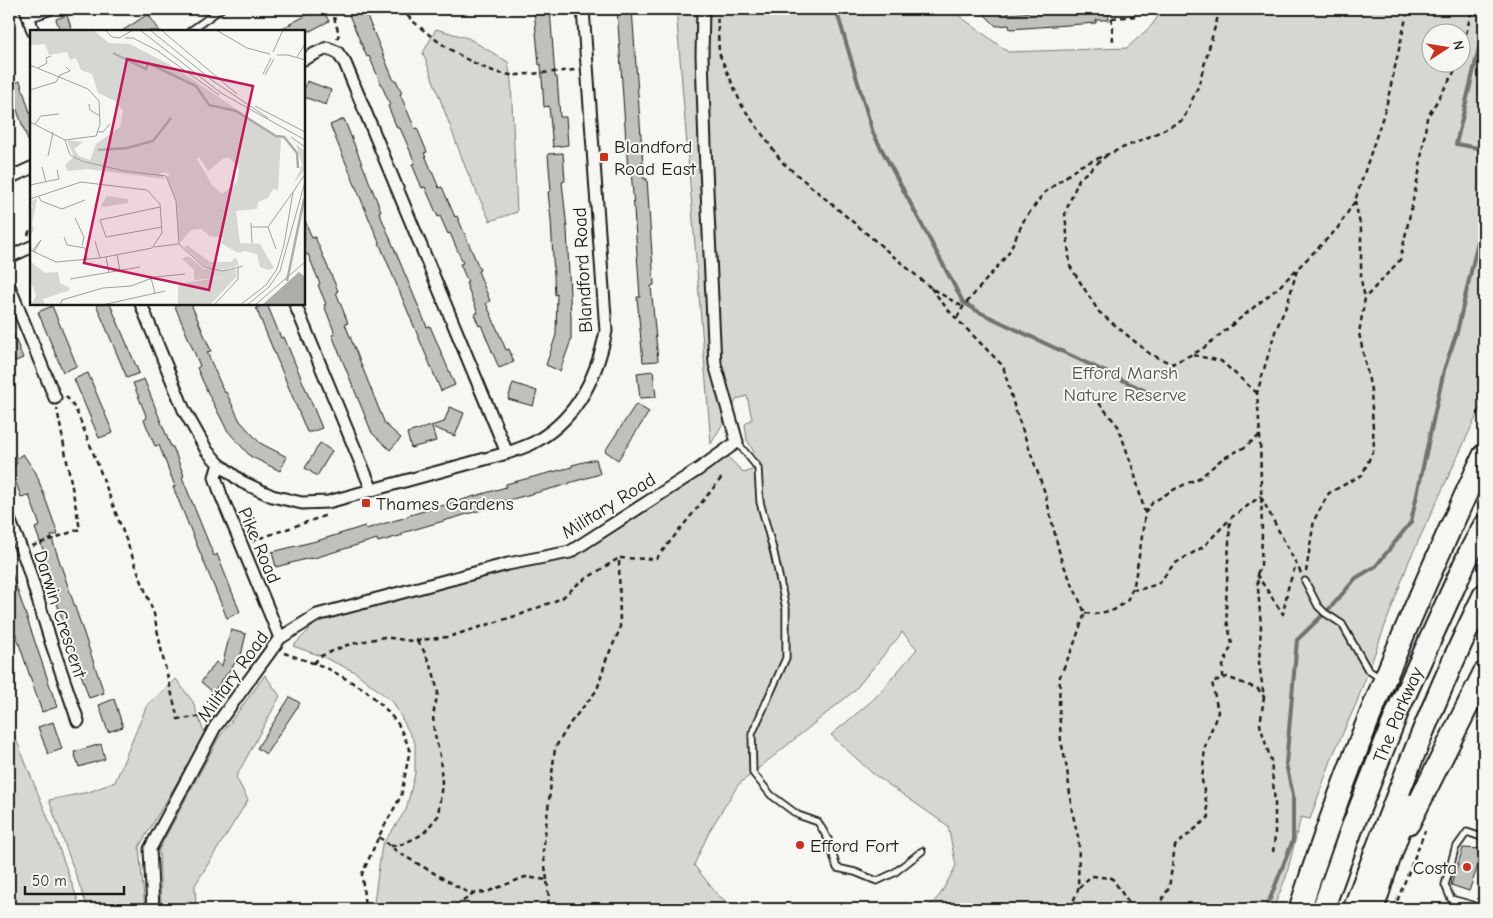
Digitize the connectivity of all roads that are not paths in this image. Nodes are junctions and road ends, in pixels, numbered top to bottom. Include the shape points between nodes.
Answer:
1 (49, 9) edge
2 (221, 9) edge
3 (583, 9) edge
4 (703, 9) edge
5 (27, 12) edge
6 (33, 30) edge
7 (191, 30) edge
8 (305, 59) edge
9 (30, 168) edge
10 (9, 178) edge
11 (30, 247) edge
12 (9, 257) edge
13 (9, 286) edge
14 (141, 305) edge
15 (295, 305) edge
16 (55, 398) road end
17 (736, 442) junction
18 (507, 453) junction
19 (1484, 455) edge
20 (219, 464) junction
21 (372, 490) junction
22 (272, 496) joint
23 (1484, 513) edge
24 (9, 519) edge
25 (1484, 526) edge
26 (1470, 554) junction
27 (1305, 582) road end
28 (1484, 595) edge
29 (1484, 620) edge
30 (280, 638) junction
31 (1484, 674) edge
32 (1384, 681) junction
33 (78, 721) dead end
34 (1484, 838) edge
35 (922, 851) dead end
36 (1384, 874) junction
37 (1473, 905) dead end
38 (153, 909) edge
39 (1300, 909) edge
40 (1323, 909) edge
41 (1354, 909) edge
42 (1373, 909) edge

1 - 5 street
2 - 7 lane
3 - 18 street, Blandford Road via 606,331 594,374 583,397 569,415 532,444
4 - 17 street via 704,126 715,364
5 - 6 street
8 - 18 street via 327,48 337,52 345,63
9 - 10 street
11 - 12 street
13 - 16 street
14 - 20 street, Pike Road via 184,410 207,451
15 - 21 street
17 - 30 street, Military Road via 570,552 508,564 317,615
17 - 35 lane via 758,468 760,502 786,610 786,658 752,734 752,773 771,795 798,815 818,822 828,839 837,868 877,881 894,873
18 - 21 street, Blandford Road
19 - 32 highway
20 - 22 street, Pike Road via 242,482
20 - 30 street, Pike Road via 215,477 220,495
21 - 22 street, Blandford Road via 328,502 302,503
23 - 26 highway
24 - 33 street, Darwin Crescent
25 - 26 highway, The Parkway
26 - 40 highway, The Parkway via 1399,708
27 - 32 lane via 1318,606 1342,624 1368,670
28 - 41 highway, The Parkway via 1403,778
29 - 36 highway via 1443,709
30 - 38 street, Military Road via 215,727 150,849
31 - 36 highway
32 - 39 highway via 1350,765
34 - 37 lane via 1467,832 1455,848 1445,885 1451,899
36 - 42 highway

